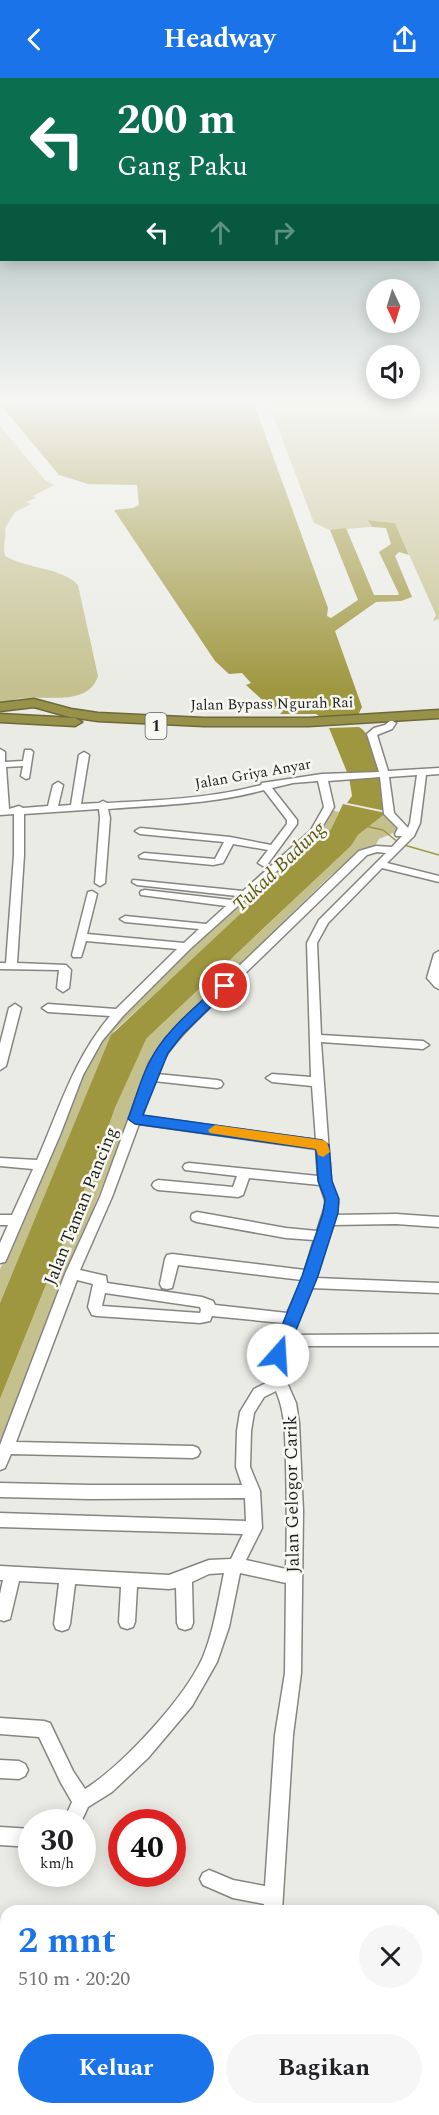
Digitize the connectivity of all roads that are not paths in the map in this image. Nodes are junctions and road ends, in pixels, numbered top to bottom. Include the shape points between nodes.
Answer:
1 (0, 708) edge
2 (58, 710) junction
3 (439, 714) edge
4 (0, 718) edge
5 (439, 720) edge
6 (82, 722) junction
7 (368, 722) junction
8 (391, 723) junction
9 (310, 724) junction
10 (0, 740) edge
11 (0, 746) edge
12 (0, 752) edge
13 (28, 752) dead end
14 (84, 755) dead end
15 (28, 763) junction
16 (1, 765) edge
17 (422, 771) junction
18 (439, 771) edge
19 (382, 773) junction
20 (26, 776) dead end
21 (322, 777) junction
22 (58, 785) dead end
23 (265, 785) junction
24 (329, 802) junction
25 (103, 804) junction
26 (76, 805) junction
27 (342, 805) dead end
28 (53, 807) junction
29 (19, 810) junction
30 (2, 811) edge
31 (140, 831) dead end
32 (400, 834) dead end
33 (230, 840) junction
34 (273, 848) junction
35 (392, 850) junction
36 (144, 856) dead end
37 (263, 863) dead end
38 (379, 864) junction
39 (439, 879) edge
40 (137, 882) dead end
41 (100, 883) dead end
42 (145, 893) dead end
43 (92, 894) dead end
44 (245, 894) junction
45 (235, 903) junction
46 (125, 919) dead end
47 (208, 927) junction
48 (81, 937) junction
49 (186, 947) junction
50 (439, 954) edge
51 (77, 955) dead end
52 (6, 966) edge
53 (439, 985) edge
54 (63, 988) dead end
55 (15, 1008) dead end
56 (48, 1008) dead end
57 (119, 1013) junction
58 (316, 1038) junction
59 (423, 1045) dead end
60 (0, 1066) edge
61 (150, 1077) junction
62 (272, 1078) dead end
63 (318, 1082) junction
64 (216, 1084) dead end
65 (135, 1119) junction
66 (322, 1145) junction
67 (0, 1162) edge
68 (39, 1164) junction
69 (189, 1167) dead end
70 (245, 1172) junction
71 (325, 1181) junction
72 (158, 1185) dead end
73 (197, 1216) dead end
74 (0, 1220) edge
75 (17, 1220) junction
76 (328, 1220) junction
77 (439, 1222) edge
78 (323, 1236) junction
79 (0, 1258) edge
80 (78, 1275) dead end
81 (308, 1280) junction
82 (100, 1287) junction
83 (439, 1288) edge
84 (165, 1290) junction
85 (129, 1291) junction
86 (208, 1310) junction
87 (125, 1313) junction
88 (160, 1316) junction
89 (291, 1319) junction
90 (439, 1340) edge
91 (282, 1341) junction
92 (280, 1382) junction
93 (6, 1448) junction
94 (193, 1452) dead end
95 (0, 1464) edge
96 (0, 1490) edge
97 (252, 1491) junction
98 (0, 1520) edge
99 (254, 1528) junction
100 (236, 1567) junction
101 (6, 1574) edge
102 (68, 1576) junction
103 (294, 1578) junction
104 (184, 1579) junction
105 (129, 1581) junction
106 (4, 1614) dead end
107 (127, 1622) dead end
108 (185, 1623) dead end
109 (62, 1624) dead end
110 (0, 1726) edge
111 (0, 1769) edge
112 (19, 1770) dead end
113 (82, 1801) junction
114 (78, 1809) edge
115 (0, 1836) edge
116 (18, 1837) edge
117 (209, 1879) dead end
118 (274, 1904) edge

1 - 2 highway, Jalan Bypass Ngurah Rai / 1 via 34,703
2 - 6 highway via 35,708 29,712
2 - 9 highway, Jalan Bypass Ngurah Rai / 1 via 89,717
3 - 7 highway, Jalan Bypass Ngurah Rai / 1
4 - 6 highway, Jalan Bypass Ngurah Rai / 1
5 - 8 highway, Jalan Bypass Ngurah Rai / 1
6 - 9 highway, Jalan Bypass Ngurah Rai / 1 via 236,728
7 - 8 highway, Jalan Bypass Ngurah Rai / 1
7 - 9 highway, Jalan Bypass Ngurah Rai / 1
8 - 19 street via 372,734
10 - 11 street
12 - 16 street
13 - 15 street
14 - 26 street
15 - 16 street
15 - 20 street
16 - 30 street
17 - 18 street, Jalan Griya Anyar
17 - 19 street, Jalan Griya Anyar
17 - 35 street, Jalan Gelogor Carik via 413,828
19 - 21 street, Jalan Griya Anyar
19 - 32 street via 389,814 403,828
21 - 23 street, Jalan Griya Anyar
21 - 24 street
22 - 28 street
23 - 25 street, Jalan Griya Anyar via 204,800
23 - 34 street via 292,822
24 - 27 street
24 - 44 street via 315,832
25 - 26 street, Jalan Griya Anyar
25 - 41 street
26 - 28 street, Jalan Griya Anyar
28 - 29 street, Jalan Griya Anyar
29 - 30 street, Jalan Griya Anyar
29 - 52 street
31 - 33 street
33 - 34 street
33 - 36 street via 219,861
34 - 37 street
35 - 38 street, Jalan Gelogor Carik
35 - 61 street, Jalan Taman Pancing via 363,853 178,1031
38 - 39 street
38 - 58 street, Jalan Gelogor Carik via 314,936 311,952
40 - 44 street
42 - 45 street
43 - 48 street
44 - 45 street
45 - 47 street
46 - 47 street
47 - 49 street
48 - 49 street
48 - 51 street
49 - 57 street
50 - 53 street via 433,978
52 - 54 street via 62,967 66,970
55 - 60 street
56 - 57 street
57 - 68 street via 90,1048
58 - 59 street
58 - 63 street, Jalan Gelogor Carik
61 - 64 street
61 - 65 street, Jalan Taman Pancing
62 - 63 street
63 - 66 street, Jalan Gelogor Carik
65 - 66 street
65 - 93 street, Jalan Taman Pancing
66 - 71 street, Jalan Gelogor Carik
67 - 68 street
68 - 75 street
69 - 70 street
70 - 71 street
70 - 72 street via 238,1192
71 - 76 street, Jalan Gelogor Carik via 332,1199
73 - 78 street
74 - 75 street
75 - 79 street
76 - 77 street
76 - 78 street, Jalan Gelogor Carik
78 - 81 street, Jalan Gelogor Carik
80 - 82 street via 100,1279
81 - 83 street
81 - 84 street via 172,1259
81 - 89 street, Jalan Gelogor Carik
82 - 85 street
82 - 87 street via 95,1310
84 - 85 street
84 - 86 street via 205,1303
84 - 88 street
85 - 87 street
86 - 88 street via 203,1318
86 - 89 street
87 - 88 street
89 - 91 street, Jalan Gelogor Carik
90 - 91 street
91 - 92 street, Jalan Gelogor Carik via 277,1365
92 - 97 street via 259,1393 247,1412 243,1467
92 - 103 street, Jalan Gelogor Carik via 289,1403 293,1440
93 - 94 street
93 - 95 street, Jalan Taman Pancing
96 - 97 street
97 - 99 street
98 - 99 street
99 - 100 street
100 - 103 street
100 - 104 street via 208,1567
100 - 113 street via 209,1662 186,1700 127,1769
101 - 102 street
101 - 106 street
102 - 105 street
102 - 109 street
103 - 118 street, Jalan Gelogor Carik via 293,1674 284,1734
104 - 105 street
104 - 108 street
105 - 107 street
110 - 113 street via 44,1729
111 - 112 street
113 - 114 street
115 - 116 street
117 - 118 street

